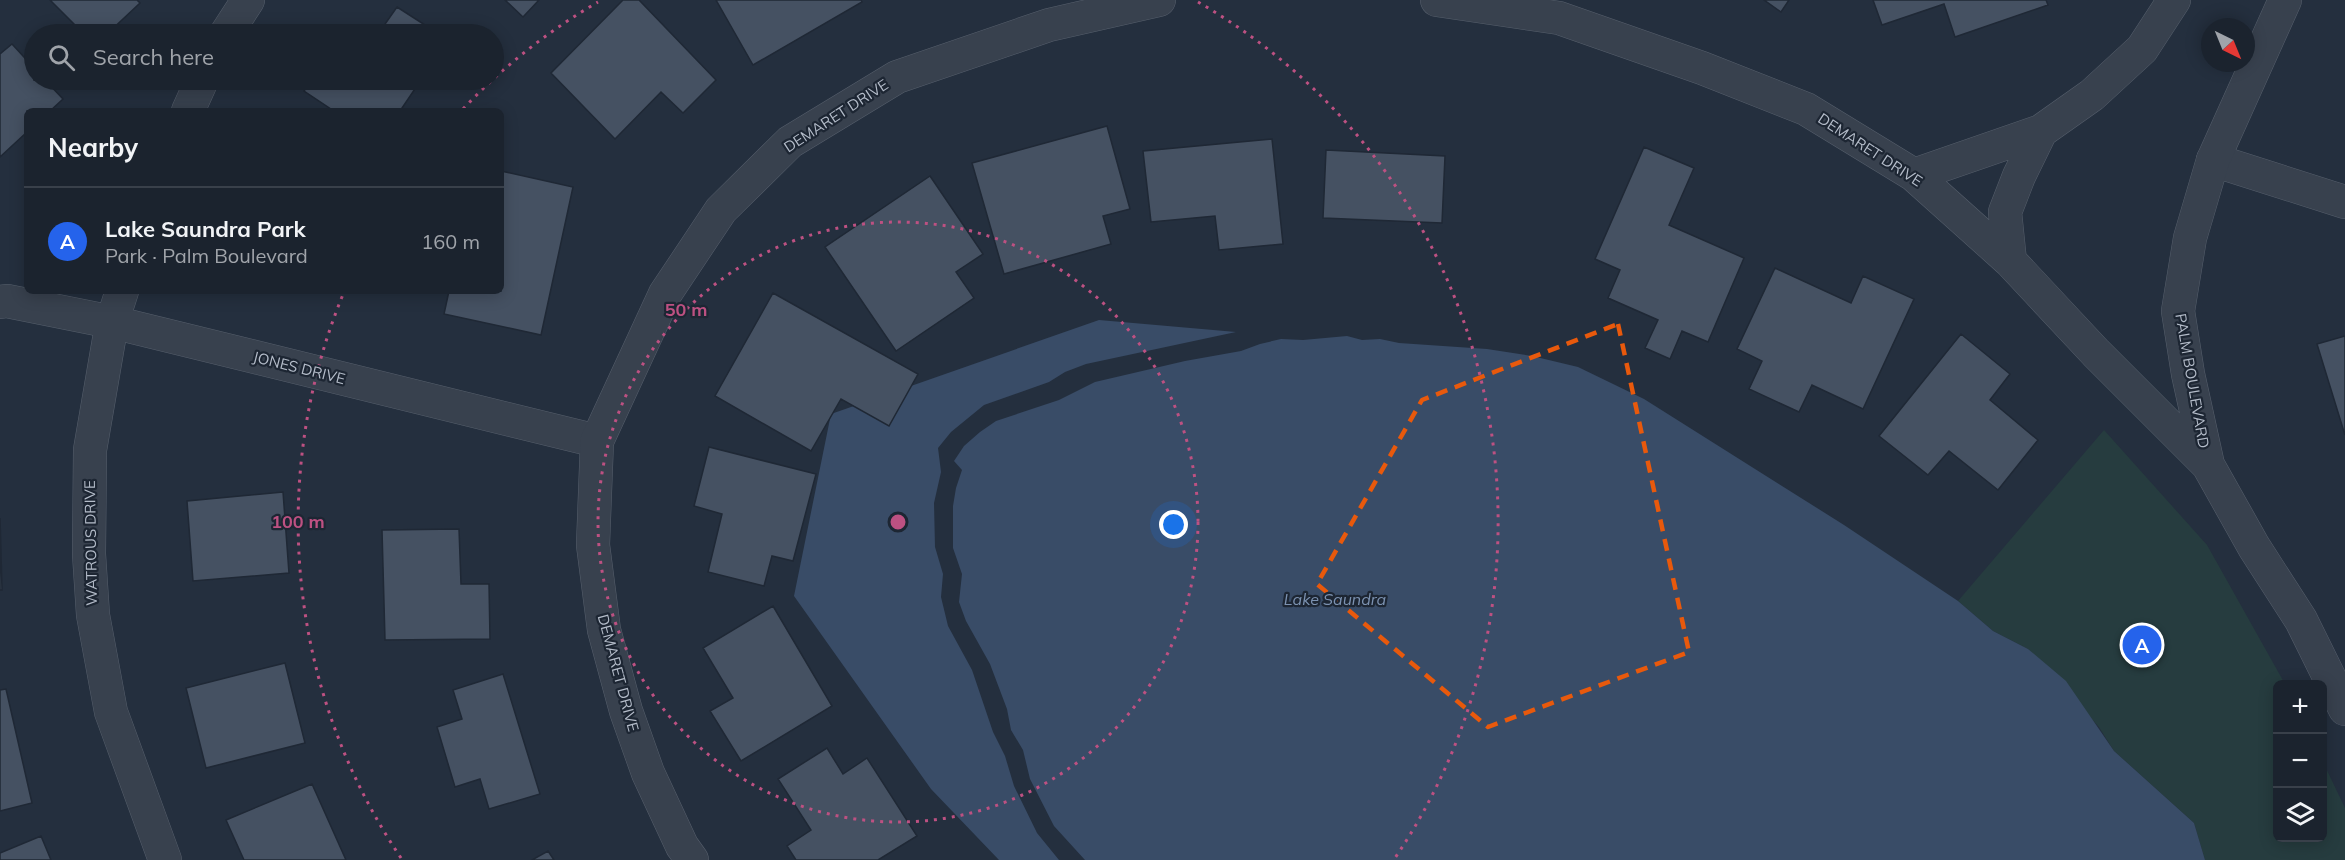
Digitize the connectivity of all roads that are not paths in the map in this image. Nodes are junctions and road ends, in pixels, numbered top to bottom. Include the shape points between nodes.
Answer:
1 (248, 0) edge
2 (1159, 0) edge
3 (1437, 0) edge
4 (2174, 0) edge
5 (2285, 0) edge
6 (1564, 9) edge
7 (232, 24) edge
8 (197, 90) edge
9 (189, 108) edge
10 (2041, 131) junction
11 (2213, 160) junction
12 (1914, 175) junction
13 (2345, 202) edge
14 (2010, 261) junction
15 (121, 294) edge
16 (0, 302) edge
17 (112, 322) junction
18 (597, 441) junction
19 (2208, 465) junction
20 (2345, 710) edge
21 (165, 860) edge
22 (692, 860) edge

1 - 7 street
2 - 18 street, DEMARET DRIVE via 1049,25 897,77 790,142 721,210 664,294
3 - 6 street, DEMARET DRIVE
4 - 10 street via 2142,49 2092,95
5 - 11 street, PALM BOULEVARD
6 - 12 street, DEMARET DRIVE via 1806,109
8 - 9 street
10 - 12 street
10 - 14 street via 2005,212
11 - 13 street
11 - 19 street, PALM BOULEVARD via 2190,238 2178,310
12 - 14 street, DEMARET DRIVE
14 - 19 street, DEMARET DRIVE
15 - 17 street, WATROUS DRIVE
16 - 17 street, JONES DRIVE
17 - 18 street, JONES DRIVE
17 - 21 street, WATROUS DRIVE via 90,450 93,615 111,712
18 - 22 street, DEMARET DRIVE via 593,545 604,630 648,773
19 - 20 street, PALM BOULEVARD via 2301,620

